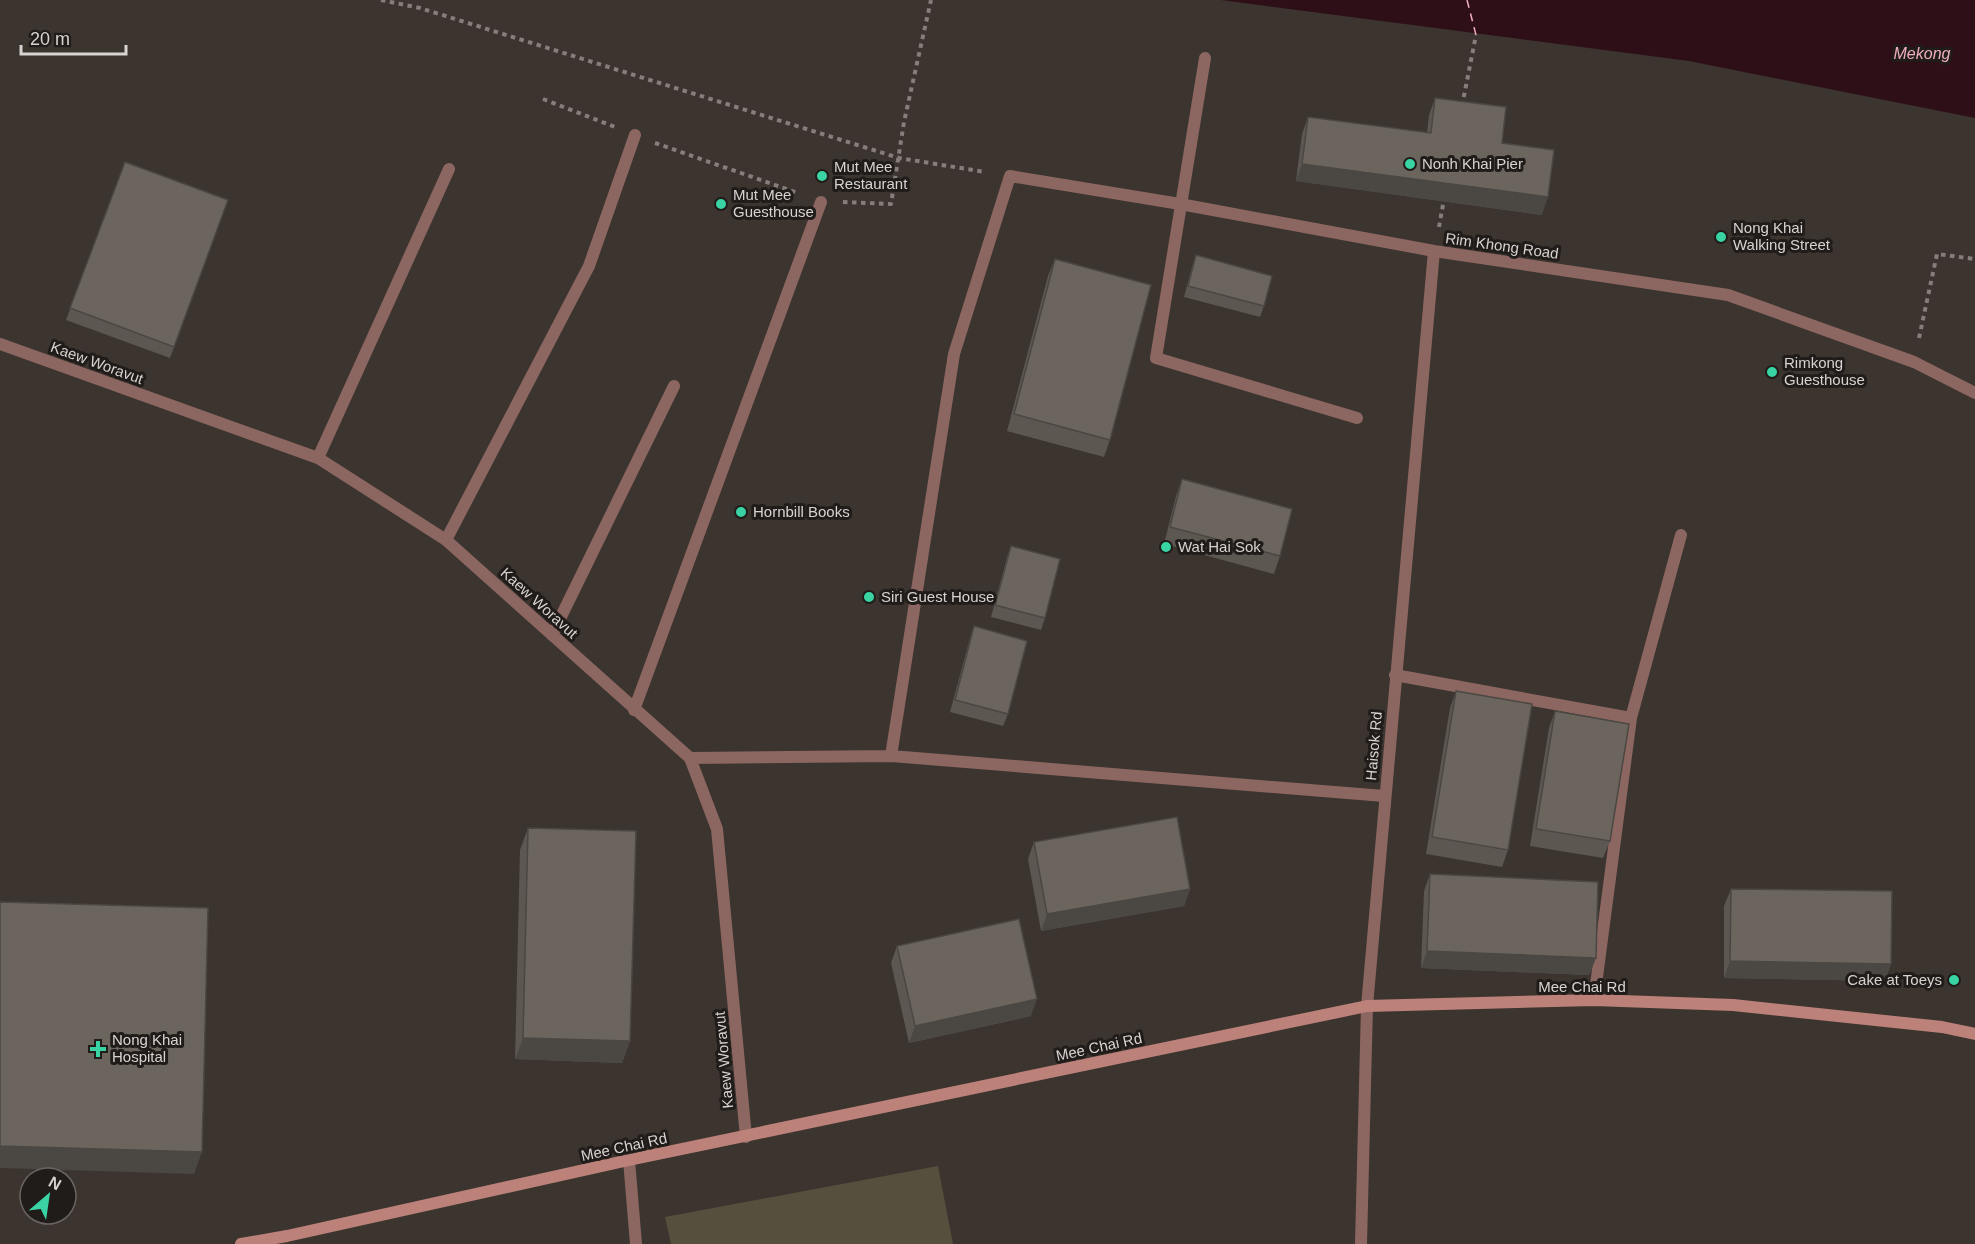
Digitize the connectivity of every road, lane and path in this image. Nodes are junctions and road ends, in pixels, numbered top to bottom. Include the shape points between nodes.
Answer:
1 (381, 0) edge
2 (932, 0) edge
3 (1476, 35) dead end
4 (1205, 58) dead end
5 (543, 99) dead end
6 (1460, 114) edge
7 (635, 135) junction
8 (899, 158) junction
9 (448, 169) dead end
10 (1010, 176) junction
11 (1445, 194) edge
12 (821, 202) junction
13 (1180, 204) junction
14 (1434, 251) junction
15 (1975, 259) edge
16 (0, 344) edge
17 (1914, 362) junction
18 (674, 386) dead end
19 (1975, 393) edge
20 (1357, 418) dead end
21 (318, 458) junction
22 (1682, 535) dead end
23 (446, 540) junction
24 (552, 635) junction
25 (1395, 675) junction
26 (634, 710) junction
27 (1631, 718) junction
28 (891, 756) junction
29 (690, 758) junction
30 (1384, 796) junction
31 (1594, 1000) junction
32 (1367, 1006) junction
33 (1975, 1034) edge
34 (746, 1137) junction
35 (629, 1160) junction
36 (287, 1240) edge
37 (241, 1244) edge
38 (636, 1244) edge
39 (1361, 1244) edge

1 - 8 path via 420,8
2 - 8 path
3 - 6 path
4 - 13 street
5 - 7 path
7 - 12 path
7 - 23 street via 589,266
8 - 10 path
8 - 12 path via 891,204
9 - 21 street
10 - 13 street, Rim Khong Road
10 - 28 street via 954,354
11 - 14 path
12 - 26 street
13 - 14 street, Rim Khong Road
13 - 20 street via 1156,358
14 - 17 street, Rim Khong Road via 1728,295
14 - 25 street, Haisok Rd
15 - 17 path via 1937,254
16 - 21 street, Kaew Woravut
17 - 19 street, Rim Khong Road
18 - 24 street
21 - 23 street, Kaew Woravut
22 - 27 street
23 - 24 street, Kaew Woravut
24 - 26 street, Kaew Woravut
25 - 27 street
25 - 30 street, Haisok Rd
26 - 29 street, Kaew Woravut
27 - 31 street
28 - 29 street
28 - 30 street
29 - 34 street, Kaew Woravut via 717,829
30 - 32 street, Haisok Rd
31 - 32 street, Mee Chai Rd
31 - 33 street, Mee Chai Rd via 1733,1005 1942,1027
32 - 34 street, Mee Chai Rd
32 - 39 street, Haisok Rd
34 - 35 street, Mee Chai Rd
35 - 36 street, Mee Chai Rd
35 - 38 street
36 - 37 street, Mee Chai Rd

